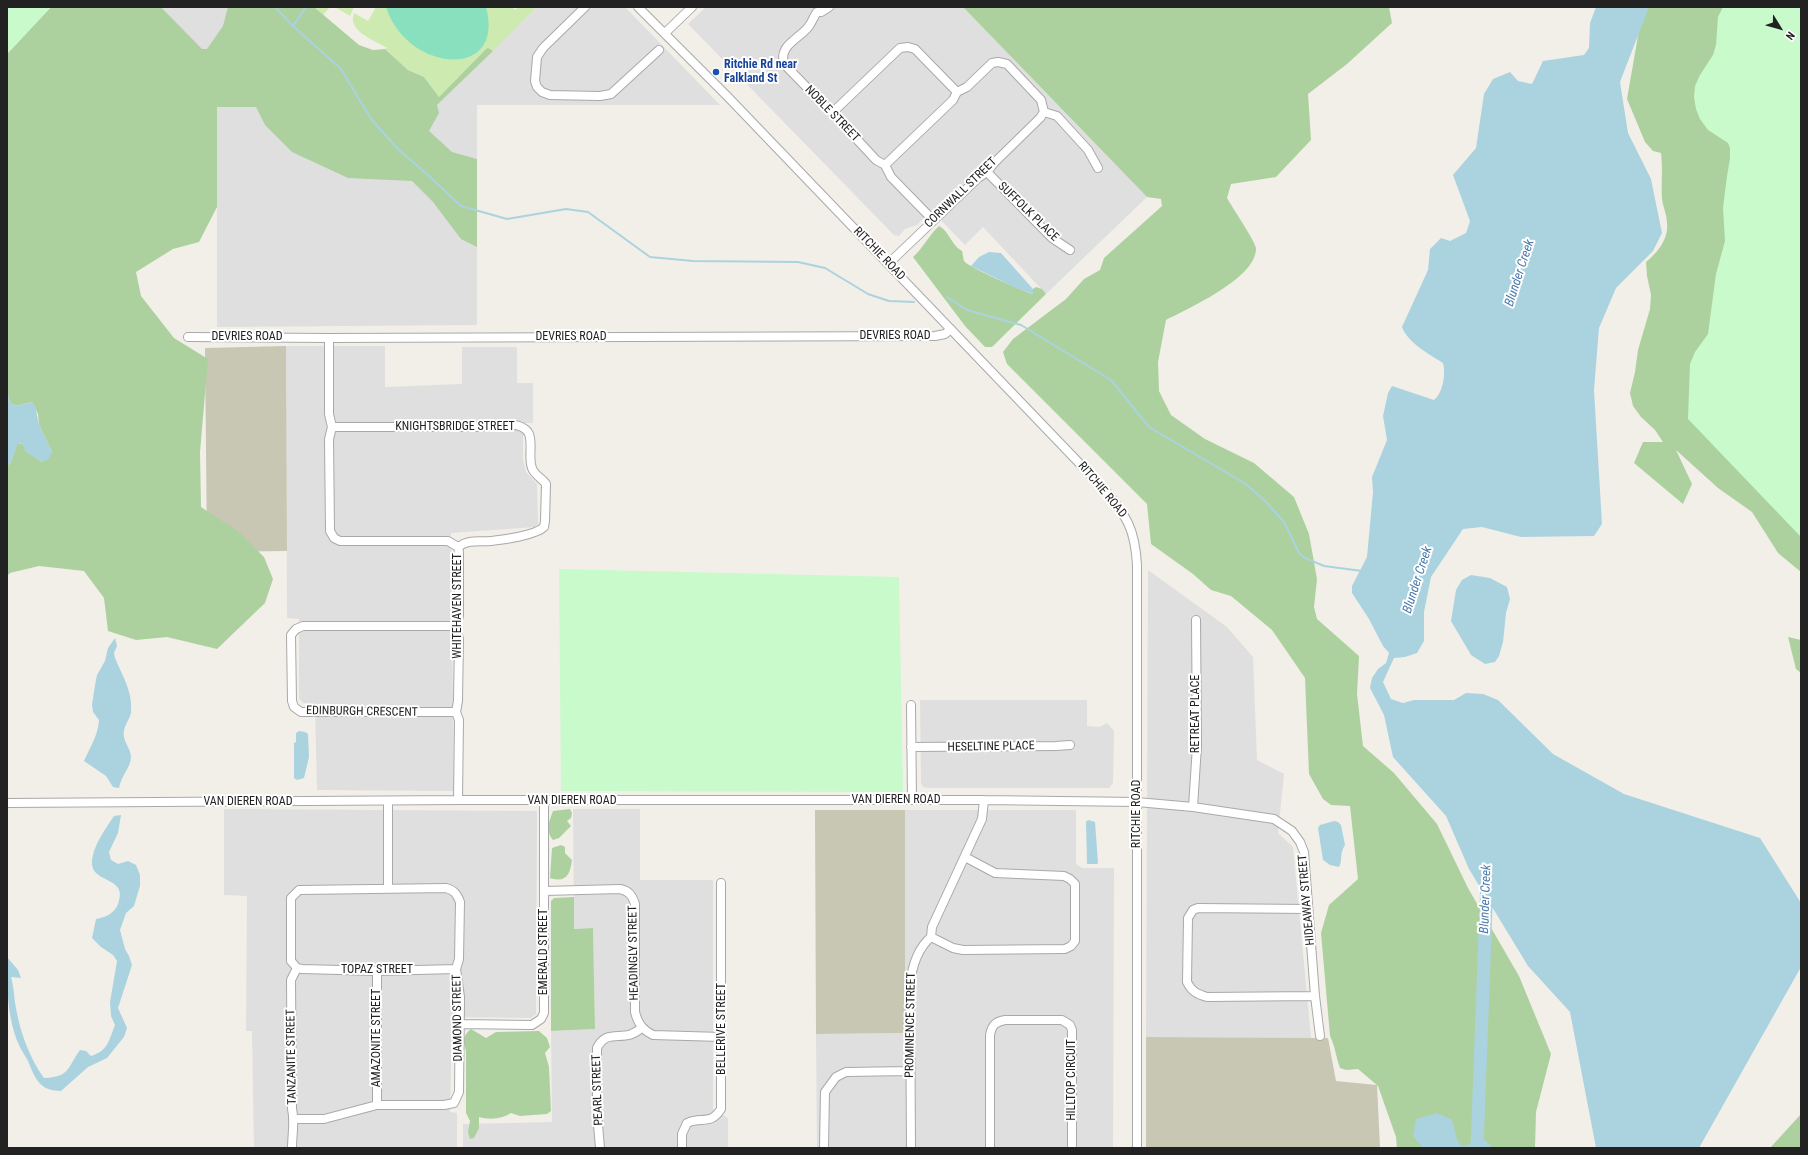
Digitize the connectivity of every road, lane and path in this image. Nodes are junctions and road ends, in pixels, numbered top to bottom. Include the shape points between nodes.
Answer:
1 (585, 7) edge
2 (638, 7) edge
3 (692, 7) edge
4 (829, 7) edge
5 (814, 9) edge
6 (665, 33) junction
7 (659, 50) dead end
8 (957, 92) junction
9 (833, 112) junction
10 (1044, 112) junction
11 (885, 165) junction
12 (1098, 168) dead end
13 (987, 172) junction
14 (933, 220) junction
15 (1070, 250) dead end
16 (888, 264) junction
17 (951, 329) junction
18 (188, 336) dead end
19 (329, 338) junction
20 (332, 427) junction
21 (458, 547) junction
22 (1196, 620) dead end
23 (456, 626) junction
24 (911, 705) dead end
25 (456, 712) junction
26 (1070, 744) dead end
27 (911, 747) junction
28 (458, 800) junction
29 (912, 800) junction
30 (984, 800) junction
31 (388, 801) junction
32 (544, 801) junction
33 (1137, 802) junction
34 (7, 804) edge
35 (1193, 807) junction
36 (966, 857) junction
37 (721, 884) dead end
38 (388, 888) junction
39 (544, 891) junction
40 (1308, 909) junction
41 (931, 937) junction
42 (297, 968) junction
43 (456, 970) junction
44 (377, 971) junction
45 (1315, 996) junction
46 (460, 1024) junction
47 (642, 1027) junction
48 (1320, 1036) dead end
49 (722, 1037) junction
50 (910, 1071) junction
51 (377, 1105) junction
52 (294, 1119) junction
53 (292, 1148) edge
54 (600, 1148) edge
55 (682, 1148) edge
56 (824, 1148) edge
57 (911, 1148) edge
58 (990, 1148) edge
59 (1072, 1148) edge
60 (1137, 1148) edge

1 - 7 street via 537,57 535,81 542,92 550,95 611,94
2 - 6 street, RITCHIE ROAD
3 - 6 street
4 - 5 street, NOBLE STREET via 821,12
5 - 9 street, NOBLE STREET via 810,26 784,51 783,60 785,65
6 - 16 street, RITCHIE ROAD
8 - 9 street via 915,49 900,48
8 - 10 street via 967,87 992,63 1007,64 1041,100
8 - 11 street via 953,100
9 - 11 street, NOBLE STREET via 876,160
10 - 12 street via 1057,116 1088,150
10 - 13 street, CORNWALL STREET
11 - 14 street, NOBLE STREET via 891,177
13 - 14 street, CORNWALL STREET
13 - 15 street, SUFFOLK PLACE via 1052,238
14 - 16 street, CORNWALL STREET
16 - 17 street, RITCHIE ROAD
17 - 19 street, DEVRIES ROAD via 945,334 934,336
17 - 33 street, RITCHIE ROAD via 1105,490 1130,523 1136,544 1137,565
18 - 19 street, DEVRIES ROAD
19 - 20 street, WHITEHAVEN STREET via 329,414
20 - 21 street, WHITEHAVEN STREET via 329,439 330,531 334,538 340,541 448,541
20 - 21 street, KNIGHTSBRIDGE STREET via 480,427 492,424 519,426 525,429 529,435 532,469 546,484 544,527 535,532 491,541 472,540
21 - 23 street, WHITEHAVEN STREET via 459,616
22 - 35 street, RETREAT PLACE via 1198,746
23 - 25 street, WHITEHAVEN STREET via 459,647
23 - 25 street, EDINBURGH CRESCENT via 303,626 291,635 292,701 294,707 301,712
24 - 27 street
25 - 28 street, WHITEHAVEN STREET via 459,720
26 - 27 street, HESELTINE PLACE
27 - 29 street
28 - 31 street, VAN DIEREN ROAD
28 - 32 street, VAN DIEREN ROAD
29 - 30 street, VAN DIEREN ROAD
29 - 32 street, VAN DIEREN ROAD
30 - 33 street, VAN DIEREN ROAD
30 - 36 street, PROMINENCE STREET via 982,819
31 - 34 street, VAN DIEREN ROAD
31 - 38 street
32 - 39 street, EMERALD STREET
33 - 35 street, HIDEAWAY STREET
33 - 60 street, RITCHIE ROAD
35 - 40 street, HIDEAWAY STREET via 1274,819 1292,831 1304,852
36 - 41 street, PROMINENCE STREET via 932,927
36 - 41 street via 995,873 1070,878 1075,884 1075,941 1065,949 963,950
37 - 49 street, BELLERIVE STREET
38 - 42 street, DIAMOND STREET via 299,890 294,893 291,898 292,961
38 - 43 street, DIAMOND STREET via 446,888 457,896 460,902 459,958
39 - 46 street, EMERALD STREET via 544,1013 541,1019 532,1025
39 - 47 street, HEADINGLY STREET via 620,889 632,896 635,904 635,1012 637,1022
40 - 45 street, HIDEAWAY STREET
40 - 45 street via 1194,910 1188,918 1188,982 1190,989 1196,994 1207,997
41 - 50 street, PROMINENCE STREET via 923,944 912,967
42 - 44 street, TOPAZ STREET
42 - 52 street, TANZANITE STREET via 291,980
43 - 44 street, TOPAZ STREET
43 - 46 street, DIAMOND STREET via 459,982
44 - 51 street, AMAZONITE STREET
45 - 48 street, HIDEAWAY STREET
46 - 51 street, DIAMOND STREET via 459,1092 454,1103
47 - 49 street via 653,1035
47 - 54 street, PEARL STREET via 630,1036 605,1037 597,1048
49 - 55 street, BELLERIVE STREET via 721,1109 716,1117 710,1120 692,1120 687,1123 682,1134
50 - 56 street via 846,1072 836,1077 825,1092
50 - 57 street, PROMINENCE STREET
51 - 52 street, DIAMOND STREET via 324,1118
52 - 53 street, TANZANITE STREET
58 - 59 street, HILLTOP CIRCUIT via 991,1026 1005,1020 1062,1020 1072,1030

